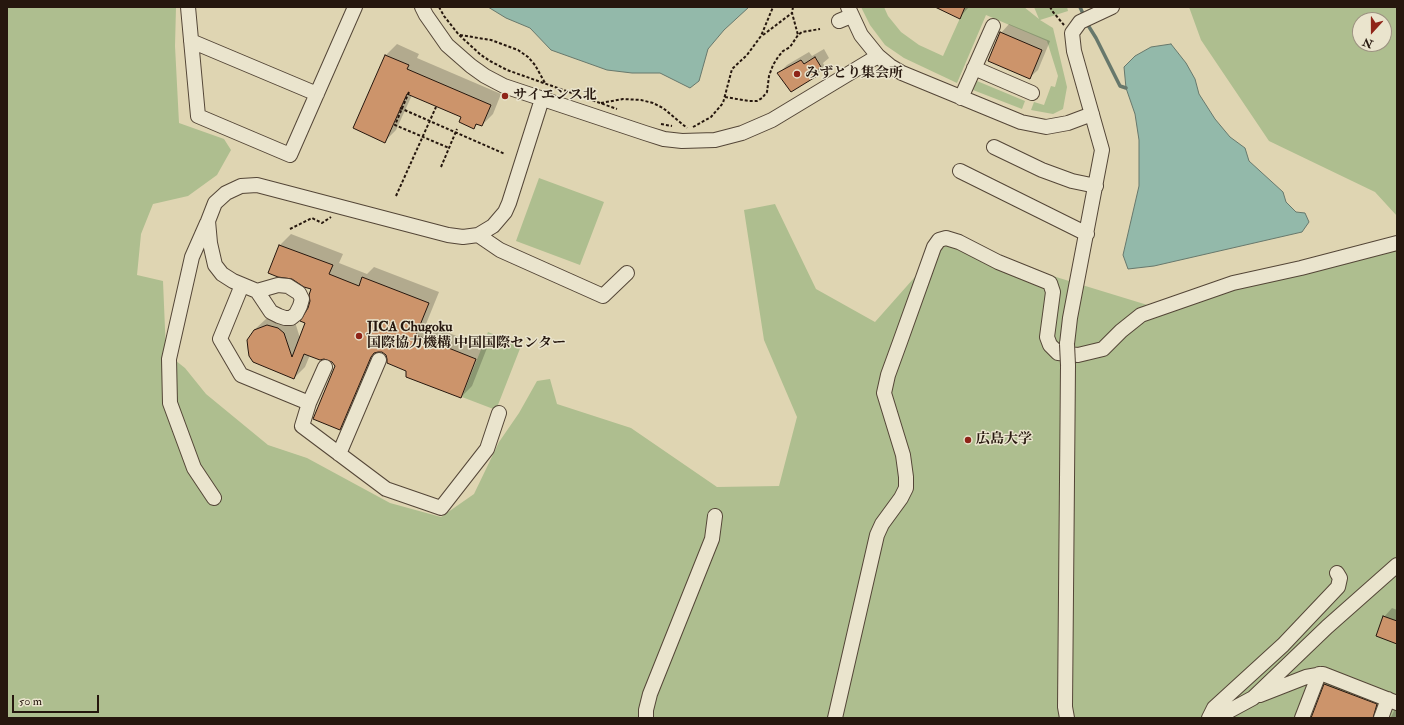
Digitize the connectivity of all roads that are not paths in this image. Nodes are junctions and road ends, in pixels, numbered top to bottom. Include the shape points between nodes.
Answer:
1 (188, 7) edge
2 (356, 7) edge
3 (422, 7) edge
4 (1112, 7) edge
5 (846, 15) edge
6 (993, 26) dead end
7 (191, 41) junction
8 (878, 56) junction
9 (974, 68) junction
10 (1032, 93) dead end
11 (317, 94) junction
12 (961, 98) junction
13 (542, 99) junction
14 (1092, 114) junction
15 (994, 147) dead end
16 (960, 171) dead end
17 (1096, 186) junction
18 (208, 221) junction
19 (1087, 234) junction
20 (478, 235) junction
21 (1397, 243) edge
22 (627, 273) dead end
23 (242, 285) junction
24 (257, 291) dead end
25 (379, 360) dead end
26 (325, 367) dead end
27 (310, 403) junction
28 (499, 413) dead end
29 (339, 454) junction
30 (214, 498) dead end
31 (715, 516) dead end
32 (1397, 565) edge
33 (1338, 573) dead end
34 (1320, 674) junction
35 (1252, 698) junction
36 (1393, 701) edge
37 (646, 718) edge
38 (835, 718) edge
39 (1067, 718) edge
40 (1209, 718) edge
41 (1216, 718) edge
42 (1302, 718) edge
43 (1381, 718) edge

1 - 7 street
2 - 11 street
3 - 13 street via 447,45 471,66 504,86
4 - 14 street via 1085,19 1072,33 1074,51
5 - 8 street
6 - 9 street
7 - 11 street
7 - 11 street via 198,116 290,155
8 - 12 street via 902,73
8 - 13 street via 772,120 742,133 715,140 664,139
9 - 10 street
9 - 12 street
12 - 14 street via 1021,122 1046,127 1068,123
13 - 20 street via 505,212 493,226
14 - 17 street via 1102,150
15 - 17 street via 1042,170
16 - 19 street
17 - 19 street
18 - 20 street via 215,203 226,193 241,186 257,186 448,235
18 - 23 street via 215,265 222,274
18 - 30 street via 192,257 169,359 170,402 194,468
19 - 39 street, bridge via 1067,344
20 - 22 street via 500,250 603,296
21 - 38 street via 1233,283 1141,315 1103,349 1078,355 1058,352 1050,345 1047,336 1053,292 1050,283 998,262 959,242 946,238 939,240 934,247 884,393 903,455 906,488 877,535
23 - 24 street
23 - 27 street via 220,339 241,375
25 - 29 street
26 - 27 street
27 - 29 street via 302,426
28 - 29 street via 487,449 441,508 386,489
31 - 37 street via 712,539 650,694
32 - 35 street
33 - 40 street via 1338,587 1283,645 1214,708
34 - 35 street
34 - 36 street
34 - 42 street
35 - 41 street
36 - 43 street

